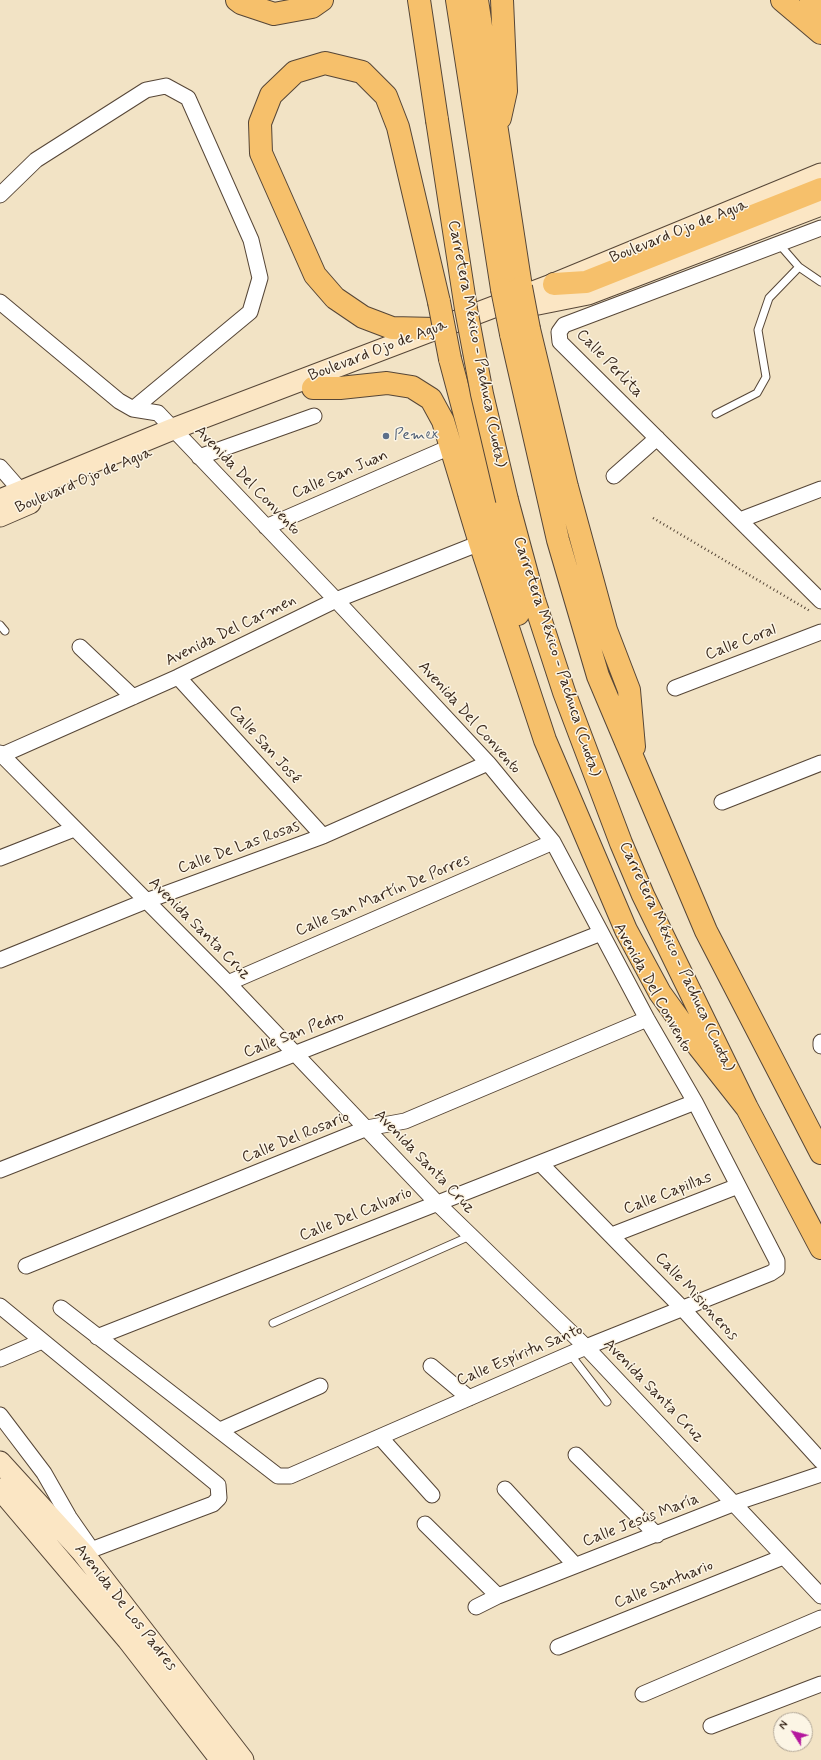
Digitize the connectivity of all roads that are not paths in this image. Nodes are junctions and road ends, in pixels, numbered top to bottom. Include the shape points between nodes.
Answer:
1 (237, 0) edge
2 (322, 0) edge
3 (419, 0) edge
4 (457, 0) edge
5 (477, 0) edge
6 (502, 0) edge
7 (782, 0) edge
8 (811, 0) edge
9 (821, 9) edge
10 (821, 33) edge
11 (496, 130) junction
12 (821, 174) edge
13 (821, 189) edge
14 (0, 195) edge
15 (821, 205) edge
16 (821, 228) edge
17 (779, 244) junction
18 (799, 267) junction
19 (821, 282) edge
20 (554, 284) junction
21 (512, 288) junction
22 (0, 302) edge
23 (436, 329) junction
24 (313, 388) junction
25 (133, 409) junction
26 (716, 414) dead end
27 (314, 416) dead end
28 (178, 434) junction
29 (657, 438) junction
30 (450, 447) junction
31 (200, 457) junction
32 (0, 467) edge
33 (614, 476) dead end
34 (821, 489) edge
35 (21, 491) junction
36 (0, 500) edge
37 (0, 516) edge
38 (740, 520) junction
39 (266, 527) junction
40 (480, 543) junction
41 (336, 600) junction
42 (816, 607) edge
43 (821, 632) edge
44 (80, 647) dead end
45 (178, 677) junction
46 (675, 688) dead end
47 (133, 697) junction
48 (545, 740) junction
49 (1, 755) edge
50 (488, 763) junction
51 (821, 763) edge
52 (722, 802) dead end
53 (74, 829) junction
54 (322, 836) junction
55 (553, 842) junction
56 (0, 858) edge
57 (146, 901) junction
58 (601, 933) junction
59 (0, 960) edge
60 (228, 983) junction
61 (647, 1019) junction
62 (821, 1042) edge
63 (821, 1046) edge
64 (295, 1054) junction
65 (695, 1102) junction
66 (747, 1108) junction
67 (367, 1128) junction
68 (821, 1153) edge
69 (540, 1163) junction
70 (0, 1170) edge
71 (738, 1186) junction
72 (437, 1202) junction
73 (612, 1234) junction
74 (471, 1236) junction
75 (821, 1248) edge
76 (26, 1266) dead end
77 (777, 1269) joint
78 (0, 1306) edge
79 (62, 1308) dead end
80 (683, 1309) junction
81 (273, 1323) dead end
82 (97, 1337) junction
83 (42, 1341) junction
84 (586, 1347) junction
85 (570, 1354) junction
86 (0, 1360) edge
87 (431, 1366) dead end
88 (320, 1386) dead end
89 (469, 1398) junction
90 (607, 1402) dead end
91 (0, 1415) edge
92 (220, 1430) junction
93 (380, 1437) junction
94 (576, 1455) dead end
95 (821, 1461) edge
96 (0, 1462) edge
97 (821, 1474) edge
98 (0, 1489) edge
99 (505, 1489) dead end
100 (432, 1495) dead end
101 (735, 1503) junction
102 (425, 1524) dead end
103 (657, 1535) junction
104 (87, 1551) junction
105 (783, 1557) junction
106 (576, 1565) junction
107 (498, 1596) junction
108 (821, 1596) edge
109 (476, 1607) dead end
110 (821, 1618) edge
111 (558, 1647) dead end
112 (821, 1684) edge
113 (643, 1694) dead end
114 (712, 1726) dead end
115 (221, 1760) edge
116 (243, 1760) edge

1 - 2 main road via 274,14 312,8
3 - 66 main road, Carretera México - Pachuca (Cuota), bridge via 466,309 482,394 534,600 564,692 643,895
4 - 21 main road
5 - 11 main road
6 - 11 main road via 506,92
7 - 10 main road
8 - 9 main road
11 - 21 main road
12 - 20 main road, Boulevard Ojo de Agua
13 - 20 main road via 586,282
14 - 25 street via 36,160 146,90 166,86 188,98 251,240 260,278 250,312
15 - 24 main road, Boulevard Ojo de Agua via 588,294 533,305 439,336
16 - 17 street, Calle Perlita
17 - 18 lane
17 - 29 street, Calle Perlita via 564,325 560,332 560,342
18 - 19 lane
18 - 26 lane via 769,298 758,330 766,377 757,393
20 - 23 main road, Boulevard Ojo de Agua
21 - 68 main road, bridge via 558,540 598,676 706,931
22 - 25 street, Avenida Del Convento via 119,401
23 - 28 main road, Boulevard Ojo de Agua
23 - 48 main road, bridge via 392,328 364,317 335,298 315,275 261,153 260,123 271,94 295,72 325,63 362,72 386,96 398,127 450,359 539,690
24 - 28 main road, Boulevard Ojo de Agua
24 - 30 main road via 387,384 412,387 431,399 443,421
25 - 28 street, Avenida Del Convento via 158,413
27 - 31 street
28 - 31 street, Avenida Del Convento
28 - 35 main road, Boulevard Ojo de Agua
28 - 37 main road, Boulevard Ojo de Agua
29 - 33 street
29 - 38 street, Calle Perlita
30 - 39 street, Calle San Juan
30 - 40 main road
31 - 39 street, Avenida Del Convento
32 - 35 street
34 - 38 street
35 - 36 main road, Boulevard Ojo de Agua
38 - 42 street, Calle Perlita
39 - 41 street, Avenida Del Convento
40 - 41 street, Avenida Del Carmen
40 - 48 main road
41 - 45 street, Avenida Del Carmen
41 - 50 street, Avenida Del Convento
43 - 46 street, Calle Coral
44 - 47 street
45 - 47 street, Avenida Del Carmen
45 - 54 street, Calle San José
47 - 49 street, Avenida Del Carmen
48 - 66 main road via 626,930 660,992 699,1048
49 - 53 street, Avenida Santa Cruz
50 - 54 street, Calle De Las Rosas
50 - 55 street, Avenida Del Convento
51 - 52 street
53 - 56 street
53 - 57 street, Avenida Santa Cruz
54 - 57 street, Calle De Las Rosas
55 - 58 street, Avenida Del Convento
55 - 60 street, Calle San Martín De Porres
57 - 59 street, Calle De Las Rosas
57 - 60 street, Avenida Santa Cruz
58 - 61 street, Avenida Del Convento
58 - 64 street, Calle San Pedro
60 - 64 street, Avenida Santa Cruz
61 - 65 street, Avenida Del Convento
61 - 67 street, Calle Del Rosario via 405,1121
62 - 63 street
64 - 67 street, Avenida Santa Cruz
64 - 70 street, Calle San Pedro
65 - 69 street, Calle Del Calvario
65 - 71 street, Avenida Del Convento
66 - 75 main road, Carretera México - Pachuca (Cuota)
67 - 72 street, Avenida Santa Cruz
67 - 76 street, Calle Del Rosario
69 - 72 street, Calle Del Calvario
69 - 73 street, Calle Misioneros
71 - 73 street, Calle Capillas
71 - 77 street, Avenida Del Convento via 777,1261
72 - 74 street, Avenida Santa Cruz
72 - 82 street, Calle Del Calvario
73 - 80 street, Calle Misioneros
74 - 81 lane
74 - 84 street, Avenida Santa Cruz
77 - 80 street, Calle Espíritu Santo
78 - 83 street
79 - 82 street
80 - 84 street, Calle Espíritu Santo
80 - 95 street, Calle Misioneros
82 - 92 street
83 - 86 street
83 - 104 street via 218,1485 219,1498 213,1504
84 - 85 street, Calle Espíritu Santo
84 - 101 street, Avenida Santa Cruz
85 - 89 street, Calle Espíritu Santo
85 - 90 lane
87 - 89 street
88 - 92 street
89 - 93 street, Calle Espíritu Santo
91 - 104 street via 44,1473
92 - 93 street, Calle Espíritu Santo via 278,1476 290,1476
93 - 100 street
94 - 103 street
96 - 104 main road, Avenida De Los Padres
97 - 101 street, Calle Jesús María
98 - 115 main road, Avenida De Los Padres via 128,1640
99 - 106 street
101 - 103 street, Calle Jesús María
101 - 105 street, Avenida Santa Cruz
102 - 107 street
103 - 106 street, Calle Jesús María
104 - 116 main road, Avenida De Los Padres
105 - 108 street, Avenida Santa Cruz
105 - 111 street, Calle Santuario
106 - 107 street, Calle Jesús María
107 - 109 street, Calle Jesús María
110 - 113 street
112 - 114 street

